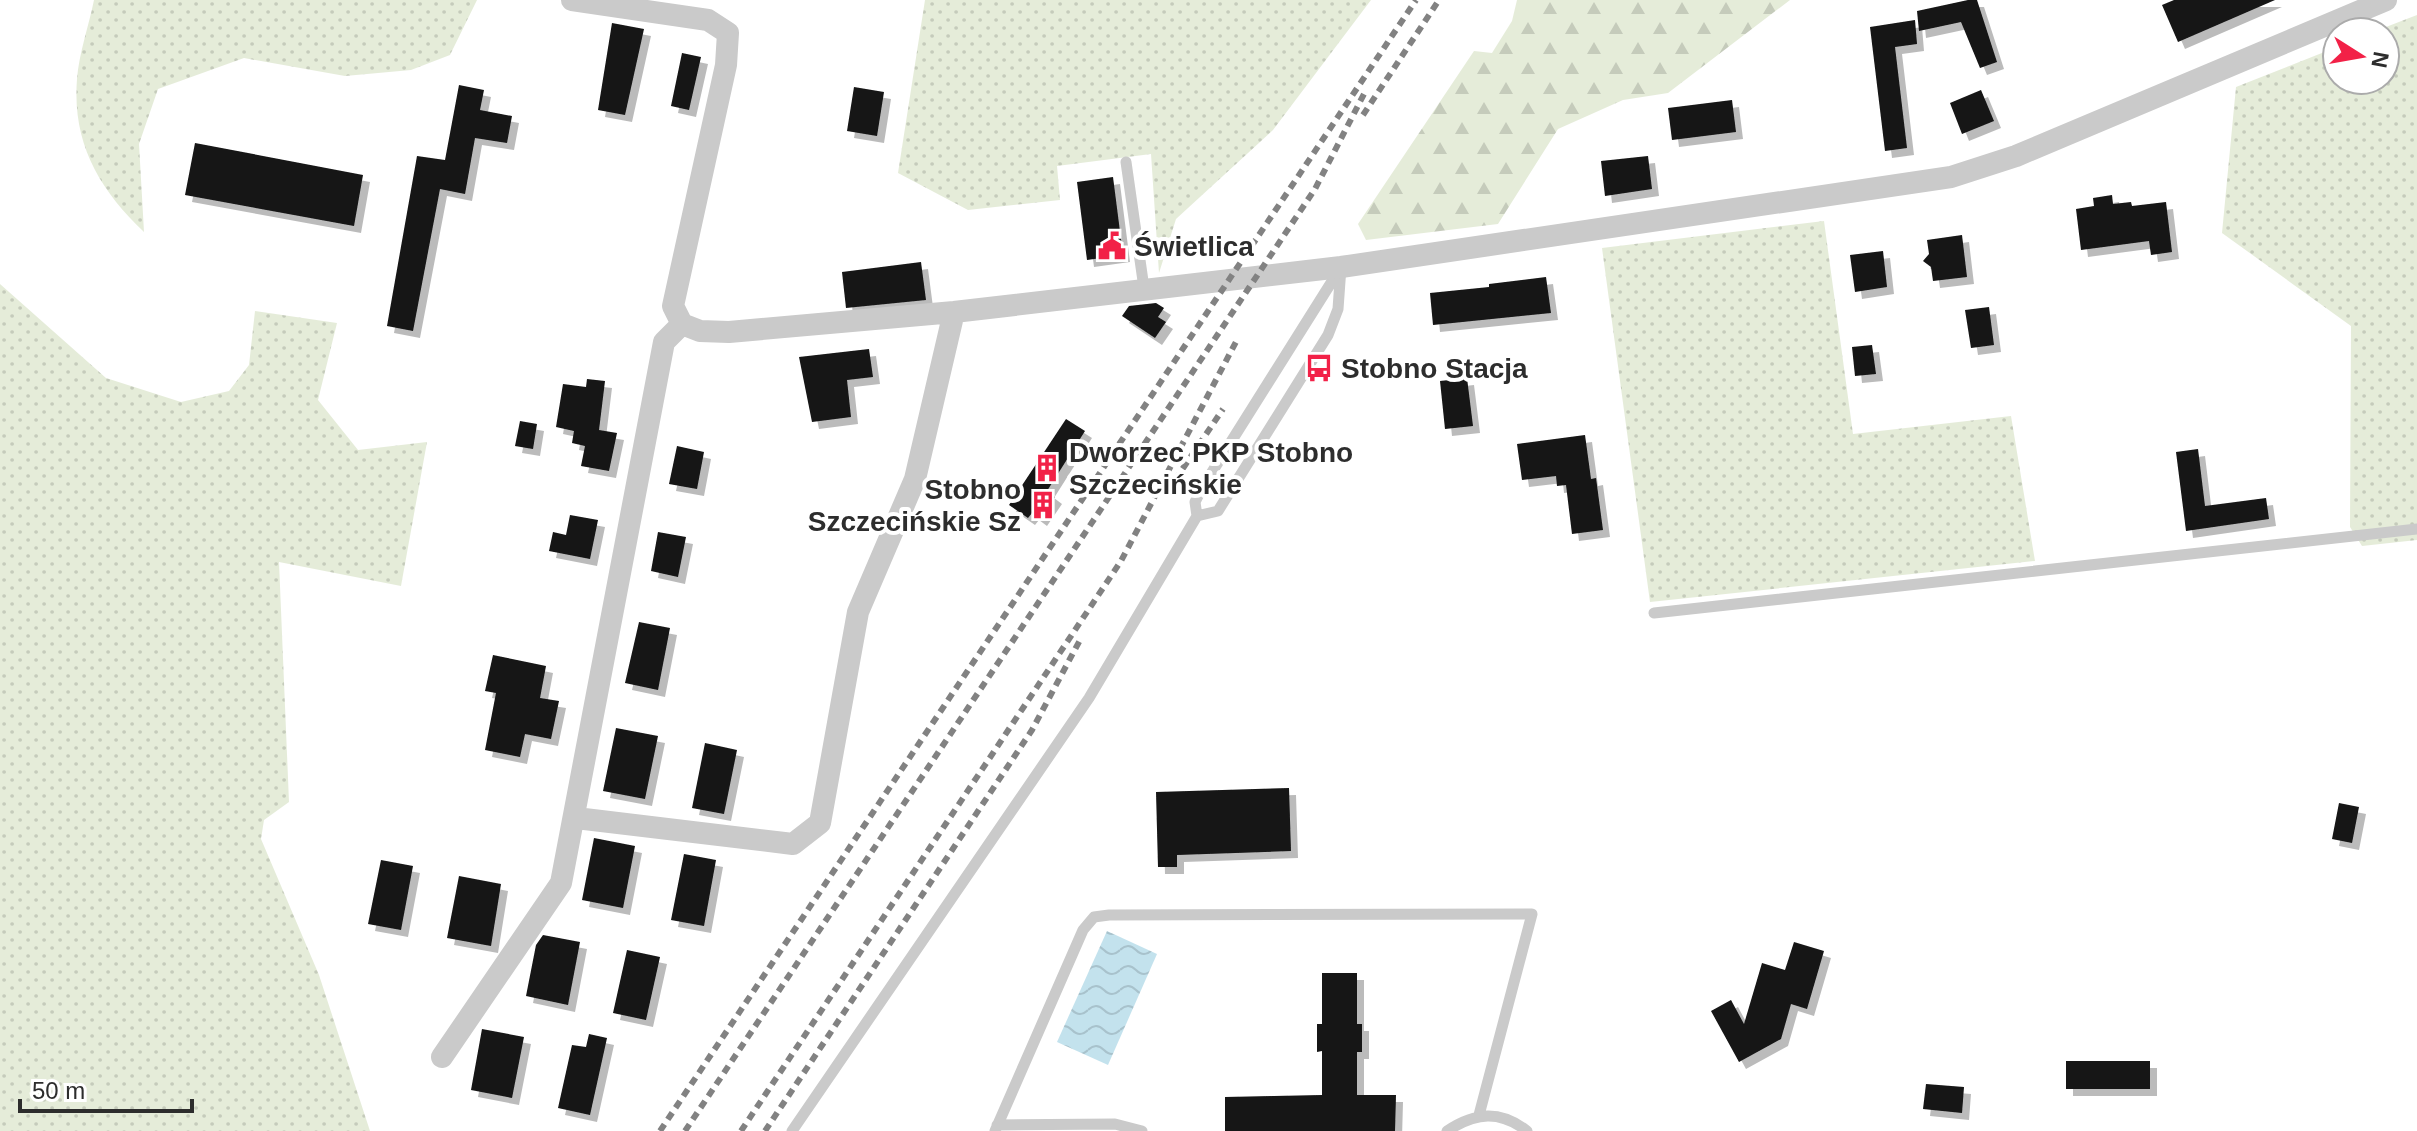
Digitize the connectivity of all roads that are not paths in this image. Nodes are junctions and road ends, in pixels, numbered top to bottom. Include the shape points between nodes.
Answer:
1 (572, 0) edge
2 (2386, 0) edge
3 (1126, 162) dead end
4 (1341, 267) junction
5 (1144, 288) junction
6 (954, 312) junction
7 (682, 324) junction
8 (1197, 516) junction
9 (2417, 529) edge
10 (1654, 613) dead end
11 (576, 818) junction
12 (442, 1057) dead end
13 (1479, 1115) junction
14 (996, 1128) edge
15 (792, 1131) edge
16 (1142, 1131) edge
17 (1447, 1131) edge
18 (1527, 1131) edge

1 - 7 street via 708,20 728,33 726,65 673,306
2 - 4 street via 2006,160 1951,177
3 - 5 lane
4 - 5 street
4 - 8 lane via 1202,488 1195,502
4 - 8 lane via 1340,301 1328,335 1218,511
5 - 6 street
6 - 7 street via 729,332
6 - 11 street via 915,479 858,612 820,823 793,844
7 - 11 street via 664,342
8 - 15 lane via 1089,698
9 - 10 lane
11 - 12 street via 561,883
13 - 14 lane via 1532,914 1109,915 1094,917 1083,930
13 - 17 lane
13 - 18 lane via 1505,1117
14 - 16 lane via 1115,1124

